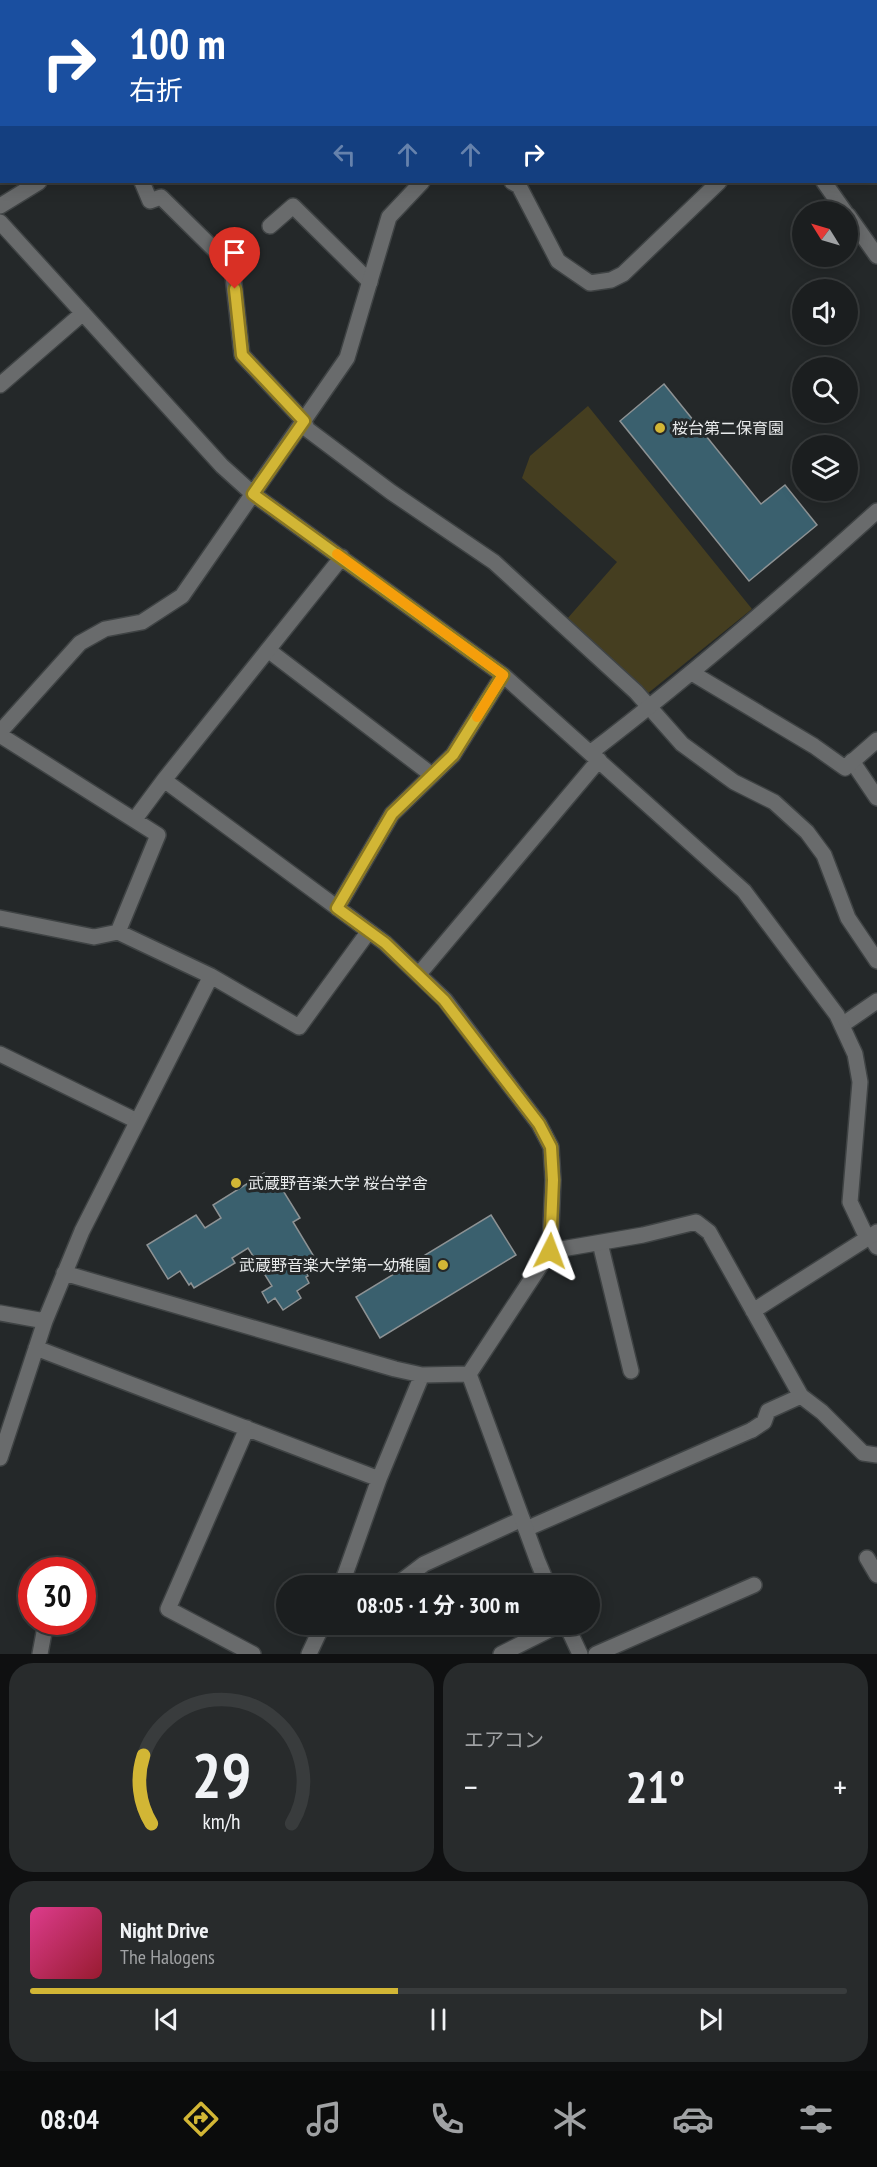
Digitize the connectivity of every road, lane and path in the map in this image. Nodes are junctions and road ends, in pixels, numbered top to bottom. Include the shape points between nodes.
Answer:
1 (37, 183) edge
2 (142, 183) edge
3 (418, 183) edge
4 (514, 183) edge
5 (718, 183) edge
6 (825, 183) edge
7 (837, 201) edge
8 (0, 206) edge
9 (0, 222) edge
10 (270, 226) dead end
11 (858, 230) edge
12 (877, 256) edge
13 (370, 282) junction
14 (83, 314) junction
15 (0, 386) edge
16 (304, 421) junction
17 (253, 494) junction
18 (877, 511) edge
19 (342, 557) junction
20 (268, 650) junction
21 (692, 673) junction
22 (503, 675) junction
23 (649, 708) junction
24 (0, 733) edge
25 (877, 740) edge
26 (595, 756) junction
27 (852, 761) junction
28 (432, 775) junction
29 (164, 780) junction
30 (877, 798) edge
31 (135, 819) junction
32 (337, 908) junction
33 (0, 918) edge
34 (369, 931) junction
35 (118, 932) junction
36 (877, 961) edge
37 (419, 974) junction
38 (211, 976) junction
39 (877, 1001) edge
40 (842, 1025) junction
41 (0, 1054) edge
42 (137, 1121) junction
43 (873, 1238) edge
44 (600, 1243) junction
45 (550, 1251) junction
46 (64, 1273) junction
47 (753, 1311) junction
48 (0, 1313) edge
49 (45, 1321) junction
50 (36, 1348) junction
51 (631, 1371) dead end
52 (469, 1374) junction
53 (422, 1375) junction
54 (801, 1396) junction
55 (247, 1428) junction
56 (877, 1455) edge
57 (0, 1458) edge
58 (379, 1479) junction
59 (524, 1524) junction
60 (867, 1558) dead end
61 (345, 1575) edge
62 (410, 1575) edge
63 (544, 1575) edge
64 (877, 1575) edge
65 (754, 1585) dead end
66 (44, 1635) edge
67 (317, 1635) edge
68 (539, 1635) edge
69 (571, 1635) edge
70 (40, 1654) edge
71 (253, 1654) edge
72 (309, 1654) edge
73 (501, 1654) edge
74 (580, 1654) edge
75 (596, 1654) edge

1 - 8 street
2 - 16 street via 150,201 161,197 232,267 242,355
3 - 13 street via 389,217
4 - 5 street via 519,186 558,261 590,283 623,274
6 - 7 street
9 - 14 street
10 - 13 street via 293,206
11 - 12 street
13 - 16 street via 347,358
14 - 15 street
14 - 17 street via 222,466
16 - 17 street
16 - 23 street via 307,429 391,492 494,562
17 - 19 street
17 - 24 street via 182,596 142,622 105,629 80,643
18 - 21 street
19 - 20 street
19 - 22 street
20 - 28 street
20 - 29 street
21 - 23 street
21 - 27 street via 845,768
22 - 26 street
22 - 28 street via 453,755
23 - 26 street
23 - 36 street via 682,744 734,783 774,802 807,832 824,855 848,918
24 - 31 street
25 - 27 street
26 - 37 street
26 - 40 street via 744,891
27 - 30 street
28 - 32 street via 392,814
29 - 31 street
29 - 32 street
31 - 35 street via 158,835
32 - 34 street
33 - 35 street via 94,937
34 - 37 street
34 - 38 street via 299,1028
35 - 38 street
37 - 45 street via 444,1000 539,1124 551,1147
38 - 42 street
39 - 40 street
40 - 43 street via 855,1054 860,1082 850,1202
41 - 42 street
42 - 46 street
43 - 47 street
44 - 45 street
44 - 47 street via 696,1222 709,1232
44 - 51 street
45 - 52 street
46 - 49 street
46 - 53 street
47 - 54 street
48 - 49 street
49 - 50 street
50 - 55 street
50 - 57 street
52 - 53 street
52 - 59 street
53 - 58 street
54 - 56 street via 863,1453
54 - 59 street via 768,1411 764,1422 752,1430
55 - 58 street
55 - 71 street via 168,1609
58 - 61 street
59 - 62 street via 424,1564
59 - 63 street
60 - 64 street
65 - 75 street
66 - 70 street
67 - 72 street
68 - 73 street
69 - 74 street

